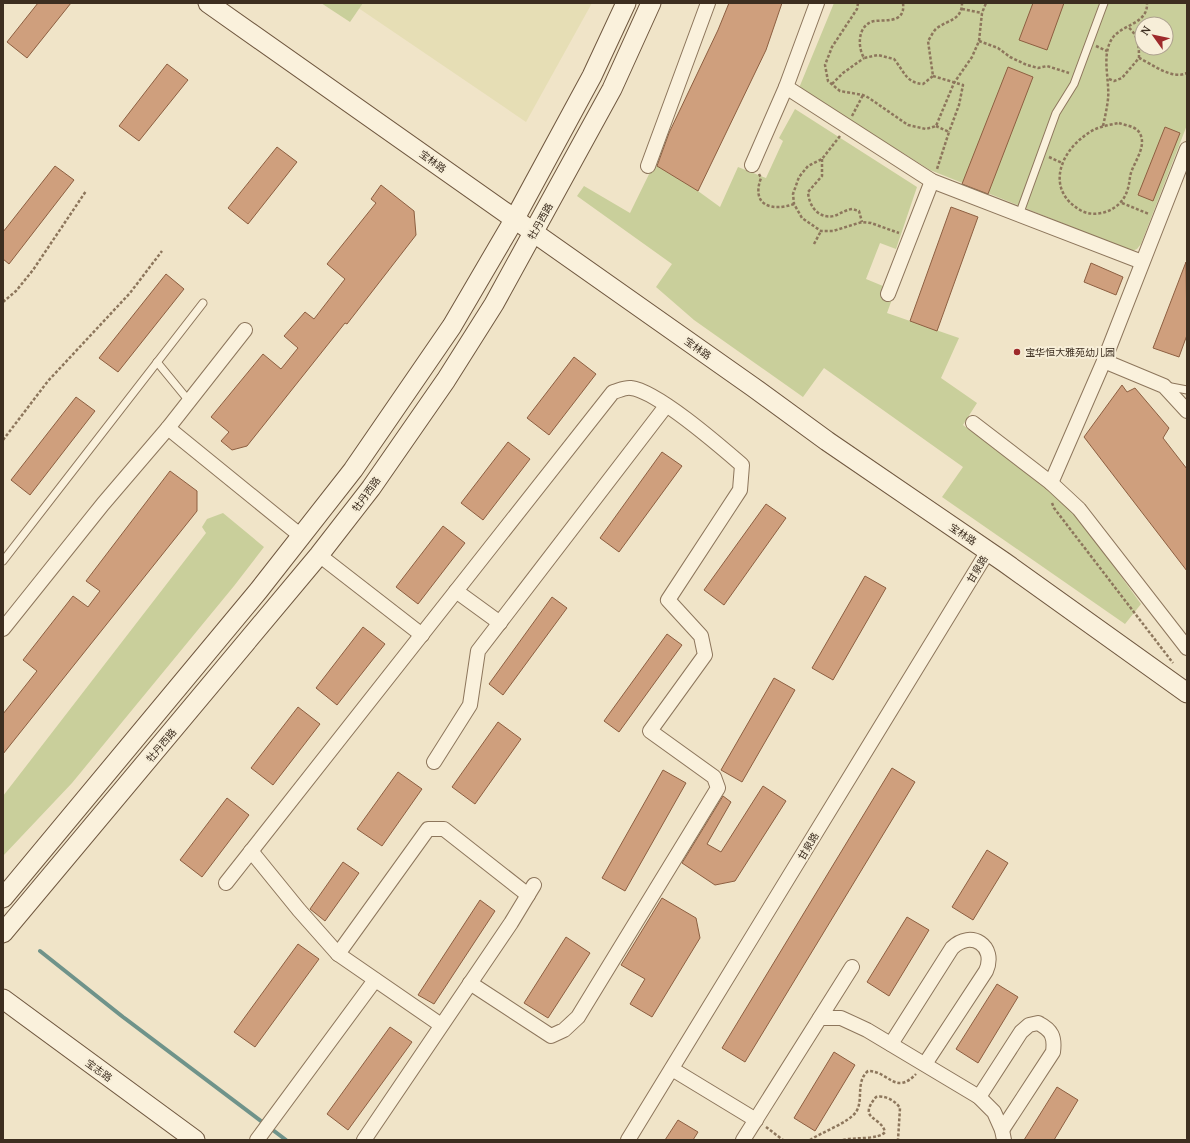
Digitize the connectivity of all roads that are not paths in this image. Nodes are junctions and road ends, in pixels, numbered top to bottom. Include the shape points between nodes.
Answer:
1 (208, 3) edge
2 (626, 3) edge
3 (651, 3) edge
4 (708, 3) edge
5 (817, 3) edge
6 (1104, 3) edge
7 (786, 87) junction
8 (1187, 149) edge
9 (752, 165) road end
10 (648, 166) dead end
11 (932, 181) junction
12 (1019, 216) junction
13 (514, 220) junction
14 (533, 233) junction
15 (1142, 262) junction
16 (888, 294) dead end
17 (202, 303) dead end
18 (245, 330) dead end
19 (1104, 361) junction
20 (157, 362) junction
21 (1162, 385) junction
22 (1187, 390) edge
23 (189, 401) junction
24 (666, 406) junction
25 (1187, 411) edge
26 (973, 423) dead end
27 (168, 428) junction
28 (1051, 483) junction
29 (302, 536) junction
30 (988, 552) junction
31 (320, 555) junction
32 (3, 561) edge
33 (456, 591) junction
34 (500, 623) junction
35 (3, 629) edge
36 (422, 635) junction
37 (1187, 648) edge
38 (1187, 693) edge
39 (434, 762) dead end
40 (251, 851) junction
41 (226, 883) dead end
42 (3, 898) edge
43 (3, 933) edge
44 (338, 954) junction
45 (852, 967) dead end
46 (374, 980) junction
47 (470, 983) junction
48 (3, 1000) edge
49 (820, 1018) junction
50 (441, 1025) junction
51 (891, 1044) junction
52 (925, 1064) junction
53 (672, 1069) junction
54 (979, 1097) junction
55 (756, 1120) junction
56 (1003, 1135) edge
57 (195, 1140) edge
58 (257, 1140) edge
59 (364, 1140) edge
60 (628, 1140) edge
61 (743, 1140) edge

1 - 13 street, 宝林路
2 - 13 street via 592,76
3 - 14 street, 牡丹西路 via 612,89
4 - 10 street
5 - 7 street
6 - 12 lane via 1077,76 1056,113
7 - 9 street
7 - 11 street
8 - 15 street
11 - 12 street
11 - 16 street
12 - 15 street
13 - 14 street, 宝林路
13 - 29 street via 452,326 352,470
14 - 30 street, 宝林路
14 - 31 street, 牡丹西路 via 494,304 446,380 371,488
15 - 19 street
17 - 20 lane
18 - 23 street
19 - 21 street
19 - 28 street
20 - 23 lane
20 - 32 lane
21 - 22 lane
21 - 25 street
23 - 27 street
24 - 33 street via 644,391 629,388 613,392
24 - 34 street
24 - 47 street via 710,437 742,465 740,490 668,600 701,636 705,655 650,731 714,776 718,788 578,1017 564,1030 551,1036 539,1030
26 - 28 street
27 - 29 street
27 - 35 street via 102,504
28 - 37 street via 1078,509
29 - 42 street
30 - 38 street, 宝林路
30 - 53 street, 甘泉路
31 - 36 street
31 - 43 street, 牡丹西路
33 - 34 street
33 - 36 street
34 - 39 street via 478,651 470,705
36 - 40 street
40 - 41 street
40 - 44 street
44 - 46 street
44 - 47 street via 428,829 444,829 530,890
45 - 49 street
46 - 50 street
46 - 58 street
47 - 50 street
48 - 57 street, 宝志路
49 - 51 street via 842,1018
49 - 55 street
50 - 59 street
51 - 52 street
51 - 52 street via 952,948 967,939 984,946 990,962 986,971
52 - 54 street
53 - 55 street
53 - 60 street, 甘泉路
54 - 56 street via 994,1112
54 - 56 street via 1021,1032 1038,1023 1051,1032 1055,1041 1053,1052
55 - 61 street

